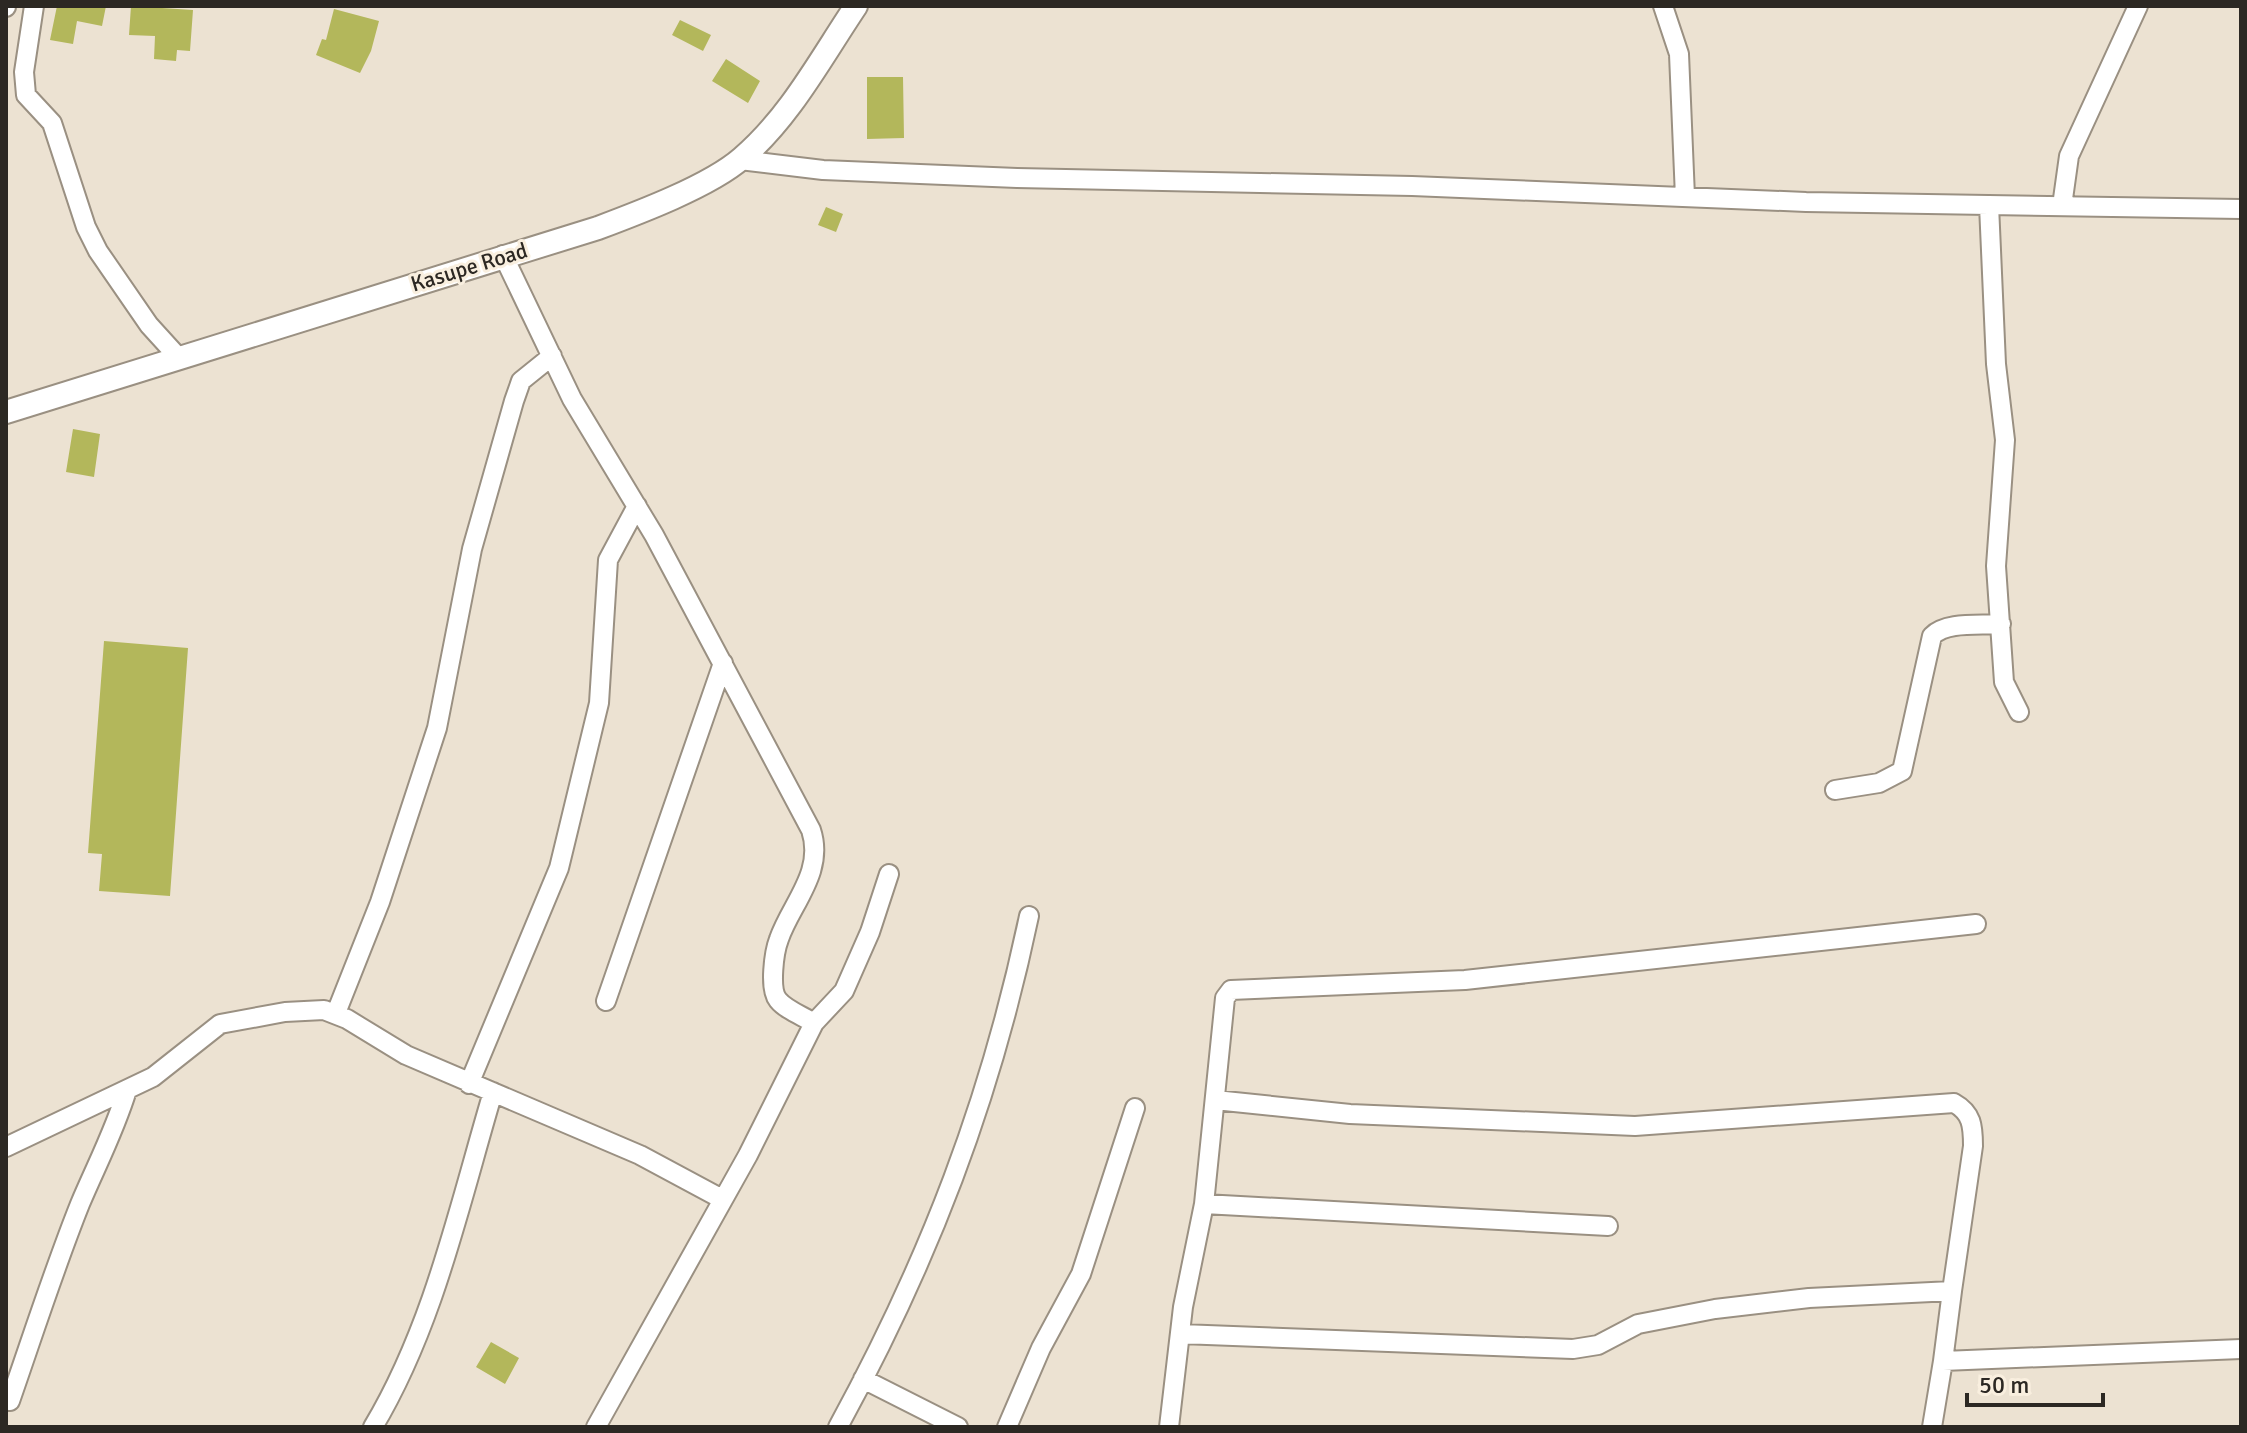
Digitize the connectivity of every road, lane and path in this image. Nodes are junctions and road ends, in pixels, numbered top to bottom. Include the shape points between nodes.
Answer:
1 (34, 6) edge
2 (856, 6) edge
3 (1663, 6) edge
4 (2138, 6) edge
5 (740, 160) junction
6 (1685, 197) junction
7 (1989, 205) junction
8 (2062, 206) junction
9 (2241, 209) edge
10 (503, 255) junction
11 (552, 356) junction
12 (179, 358) junction
13 (6, 412) edge
14 (637, 506) junction
15 (2001, 624) junction
16 (723, 663) junction
17 (2019, 712) dead end
18 (1835, 790) dead end
19 (889, 874) dead end
20 (1029, 916) dead end
21 (1976, 924) dead end
22 (606, 1001) dead end
23 (336, 1013) junction
24 (814, 1023) junction
25 (469, 1084) junction
26 (127, 1090) junction
27 (493, 1092) junction
28 (1215, 1100) junction
29 (1135, 1108) dead end
30 (6, 1147) edge
31 (722, 1199) junction
32 (1204, 1204) junction
33 (1608, 1226) dead end
34 (1952, 1291) junction
35 (1181, 1334) junction
36 (2241, 1349) edge
37 (1943, 1361) junction
38 (863, 1379) junction
39 (10, 1401) dead end
40 (373, 1427) edge
41 (596, 1427) edge
42 (838, 1427) edge
43 (958, 1427) edge
44 (1007, 1427) edge
45 (1169, 1427) edge
46 (1932, 1427) edge

1 - 12 street via 24,72 26,95 57,135 98,251 149,325
2 - 5 street, Kasupe Road via 785,112
3 - 6 street via 1679,54
4 - 8 street via 2069,156
5 - 6 street via 868,172
5 - 10 street, Kasupe Road via 635,214
6 - 7 street
7 - 8 street
7 - 15 street via 2005,440 1996,566
8 - 9 street
10 - 11 street
10 - 12 street, Kasupe Road
11 - 14 street
11 - 23 street via 521,381 514,401 472,549 437,728 380,902
12 - 13 street, Kasupe Road
14 - 16 street
14 - 25 street via 608,560 599,703 559,868
15 - 17 street via 2004,682
15 - 18 street via 1938,630 1932,636 1902,771 1879,783
16 - 22 street
16 - 24 street via 813,838 803,894 779,938 773,990 781,1003
19 - 24 street via 844,991
20 - 38 street via 996,1059 959,1171 921,1265
21 - 28 street via 1465,980 1235,989 1225,998
23 - 25 street via 406,1055
23 - 26 street via 310,1009 220,1024 166,1068
24 - 31 street
25 - 27 street
26 - 30 street
26 - 39 street
27 - 31 street via 640,1155
27 - 40 street via 431,1301 414,1348
28 - 32 street
28 - 34 street via 1350,1114 1635,1126 1954,1103 1966,1109 1973,1146
29 - 44 street via 1081,1274
31 - 41 street
32 - 33 street
32 - 35 street
34 - 35 street via 1715,1309 1638,1324 1598,1345 1573,1349
34 - 37 street
35 - 45 street
36 - 37 street
37 - 46 street
38 - 42 street
38 - 43 street

